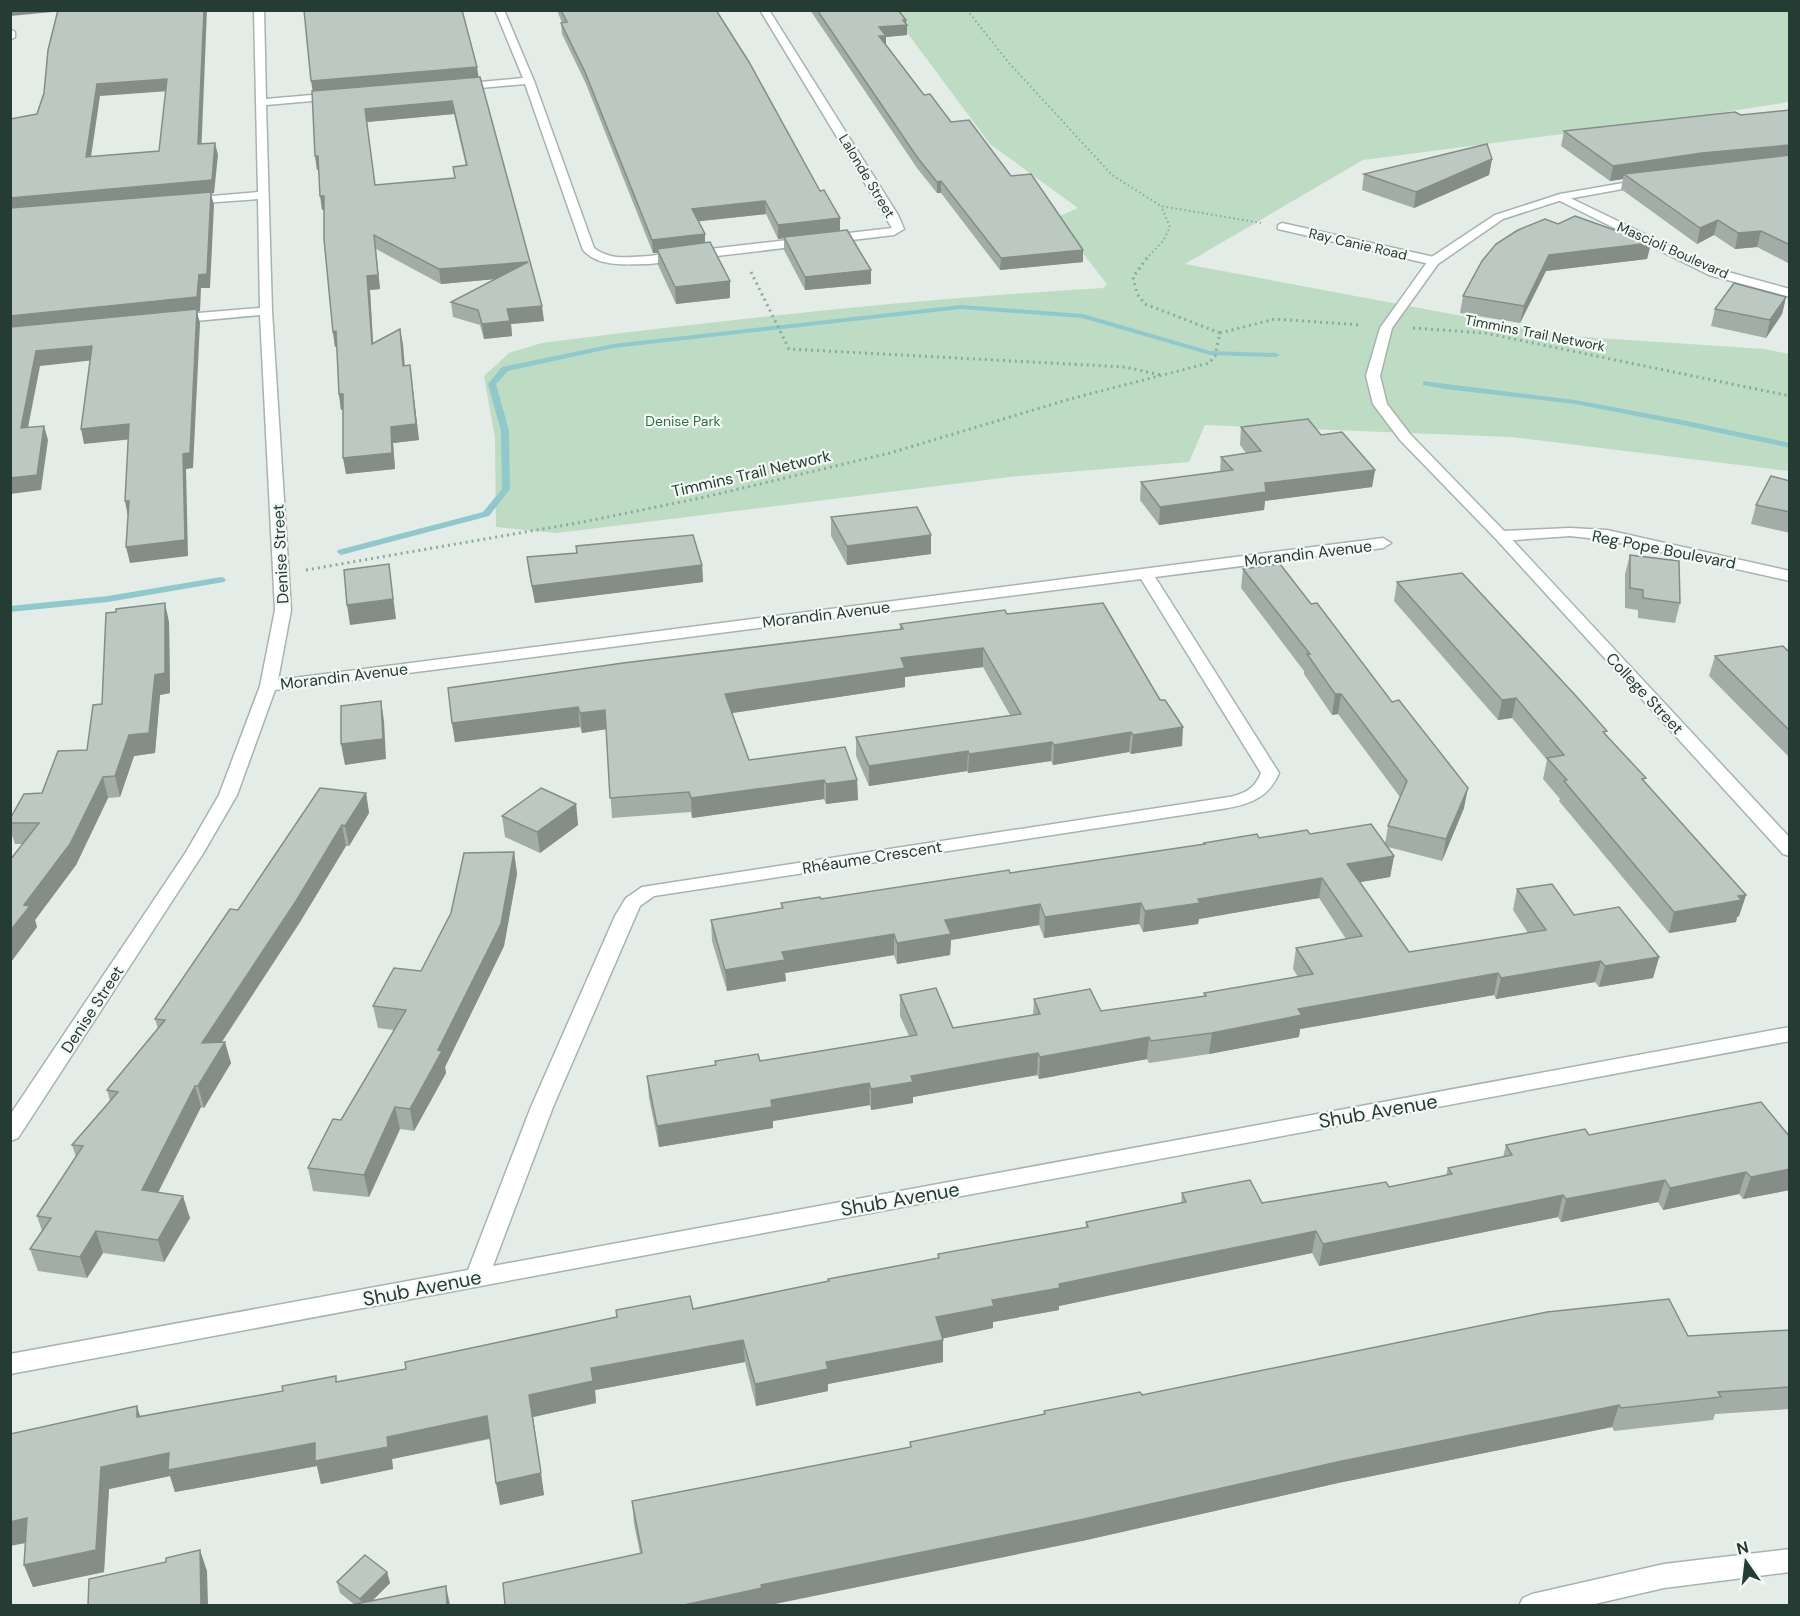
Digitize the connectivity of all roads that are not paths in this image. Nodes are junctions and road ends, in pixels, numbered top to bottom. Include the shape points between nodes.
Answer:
1 (259, 10) edge
2 (500, 10) edge
3 (764, 10) edge
4 (10, 32) edge
5 (10, 37) edge
6 (529, 81) junction
7 (445, 88) edge
8 (342, 96) edge
9 (262, 102) junction
10 (1657, 181) edge
11 (265, 195) junction
12 (1560, 197) junction
13 (172, 203) edge
14 (1282, 227) road end
15 (1434, 261) junction
16 (1790, 293) edge
17 (266, 311) junction
18 (161, 321) edge
19 (1501, 536) junction
20 (1383, 543) dead end
21 (1146, 574) junction
22 (1790, 576) edge
23 (268, 686) junction
24 (1790, 850) edge
25 (1790, 1034) edge
26 (10, 1133) edge
27 (477, 1277) junction
28 (10, 1364) edge
29 (1790, 1560) edge
30 (1532, 1605) edge

1 - 9 street, Denise Street
2 - 6 street
3 - 6 street, Lalonde Street via 898,229 622,261 602,259 589,250
4 - 5 street
6 - 7 street
8 - 9 street
9 - 11 street, Denise Street
10 - 12 street
11 - 13 street
11 - 17 street, Denise Street
12 - 15 street via 1499,217
12 - 16 street, Mascioli Boulevard via 1713,272
14 - 15 street, Ray Canie Road
15 - 19 street, College Street via 1386,328 1373,376 1380,404 1405,437
17 - 18 street
17 - 23 street, Denise Street via 283,610
19 - 22 street, Reg Pope Boulevard via 1570,532 1607,535
19 - 24 street, College Street
20 - 21 street, Morandin Avenue
21 - 23 street, Morandin Avenue
21 - 27 street, Rhéaume Crescent via 1270,773 1266,786 1253,797 1209,806 649,891 633,902 625,916 542,1107
23 - 26 street, Denise Street via 228,795 201,843
25 - 27 street, Shub Avenue
27 - 28 street, Shub Avenue
29 - 30 street via 1664,1576

